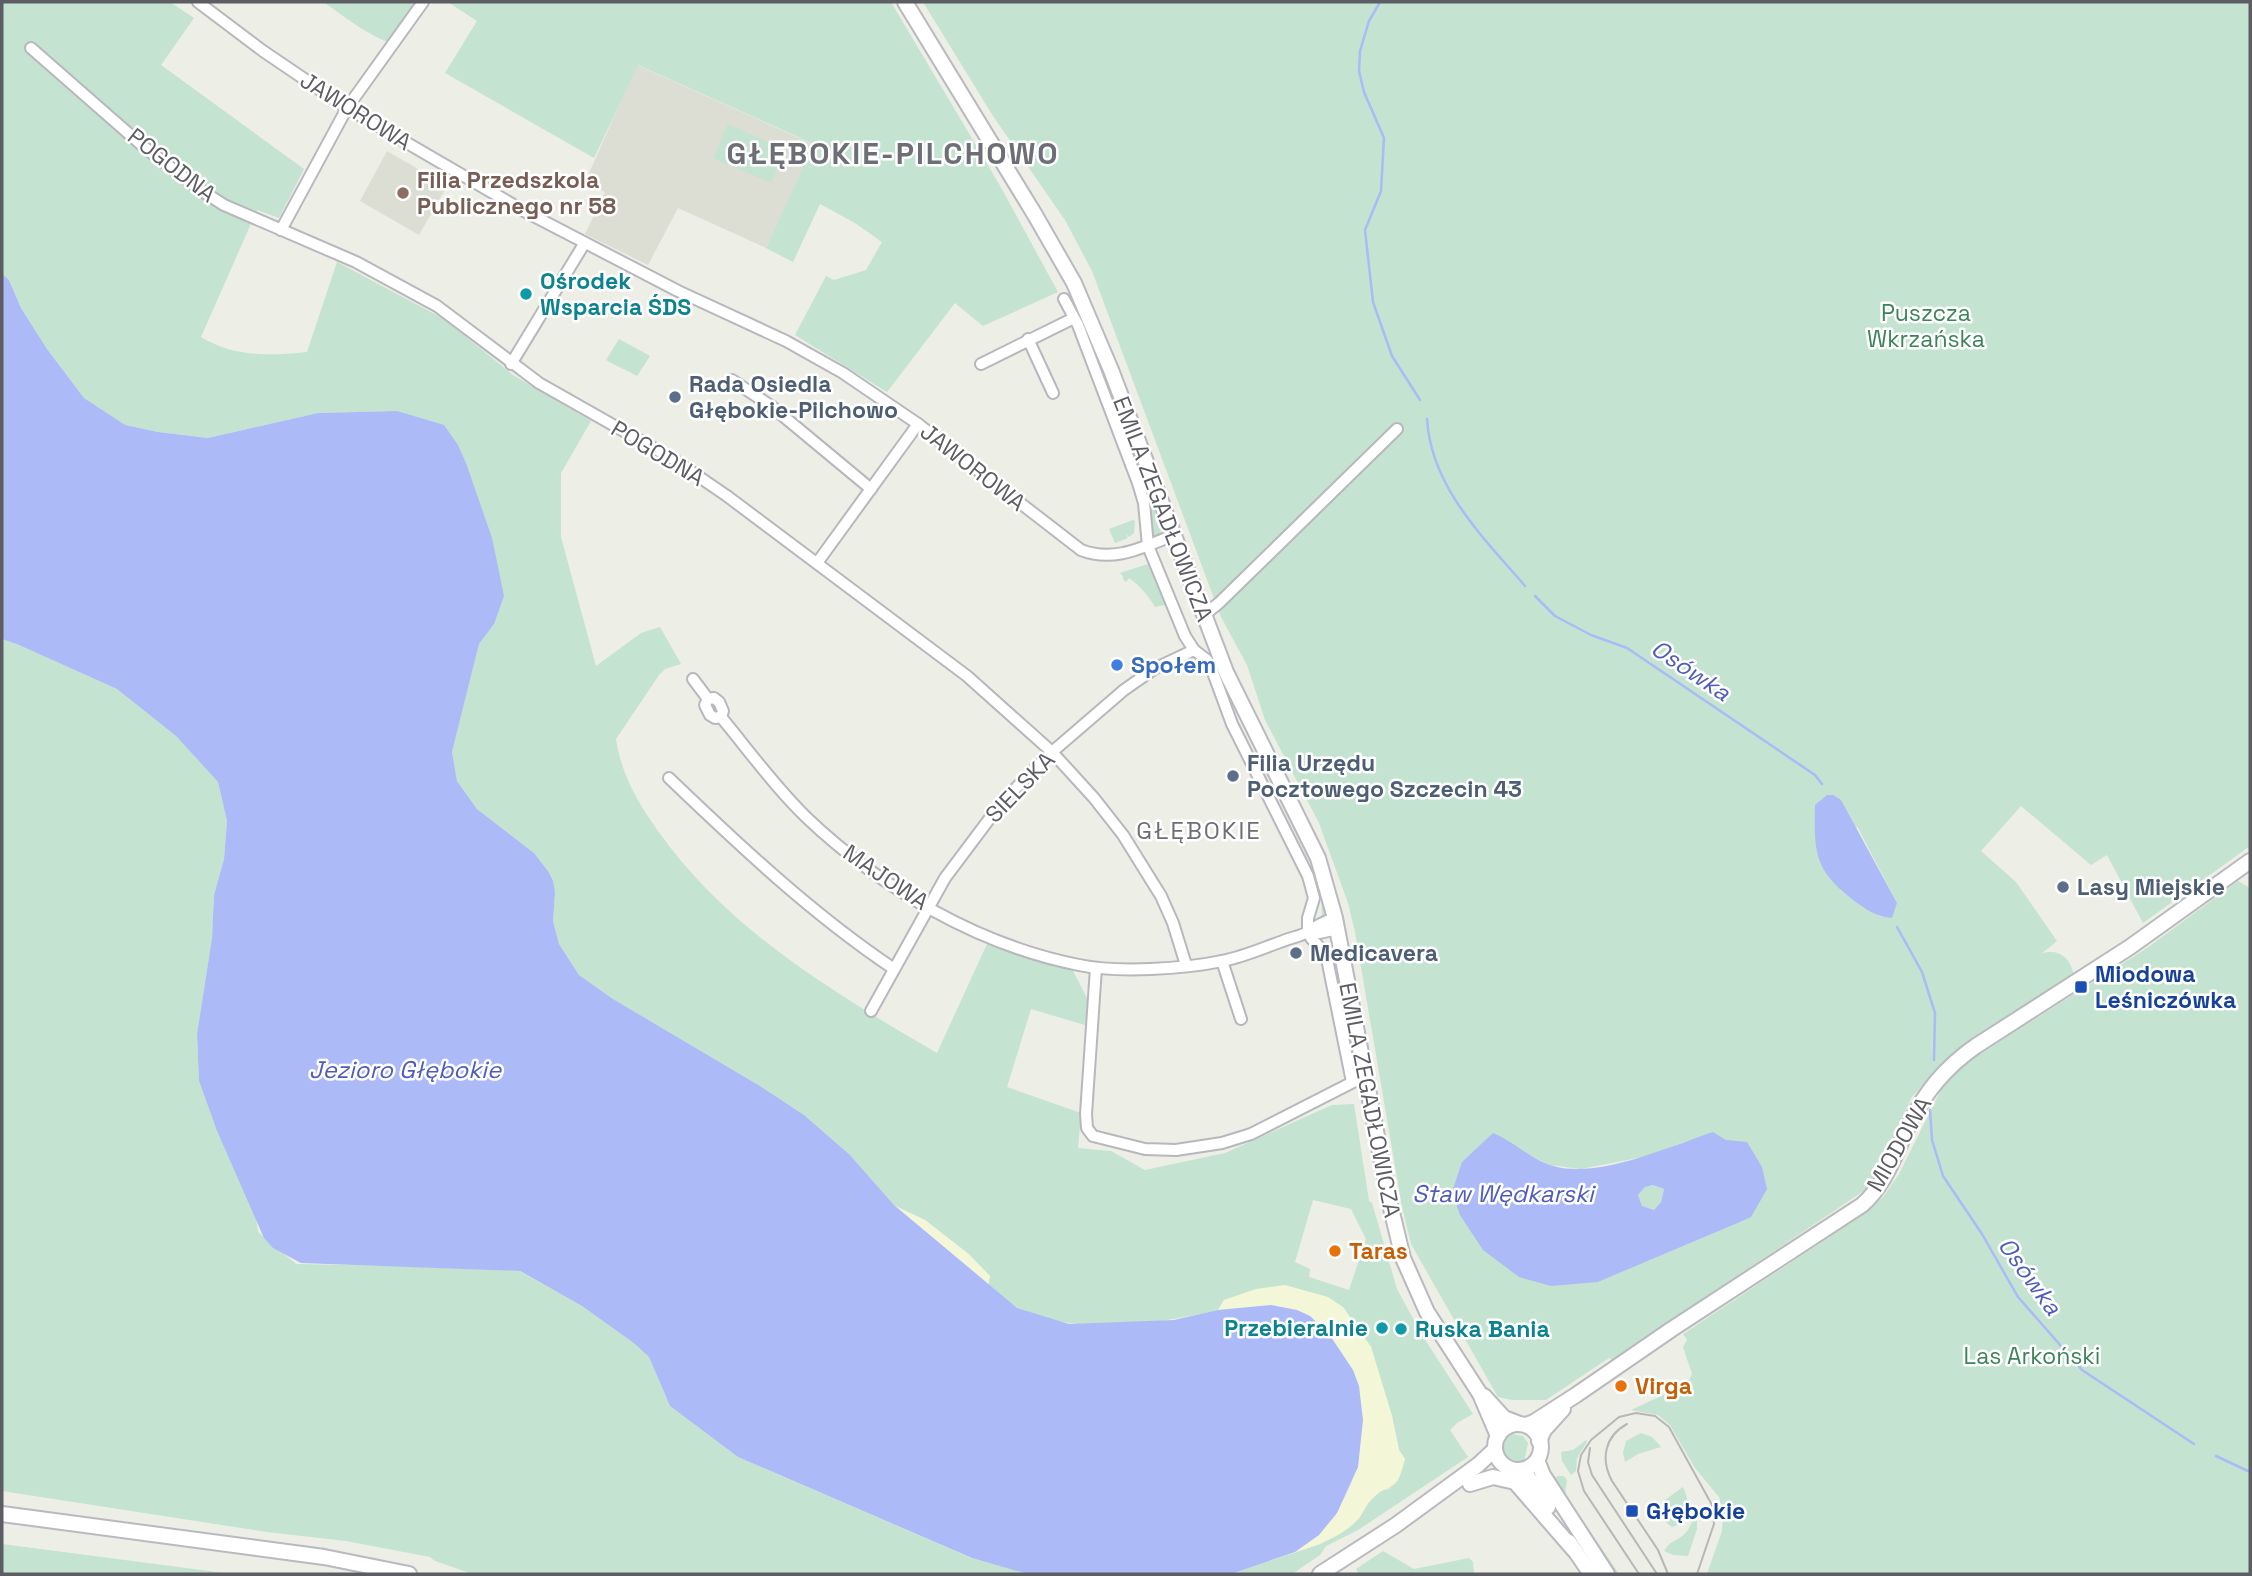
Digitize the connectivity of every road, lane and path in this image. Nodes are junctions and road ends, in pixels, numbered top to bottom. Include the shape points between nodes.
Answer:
1 (198, 2) edge
2 (423, 2) edge
3 (905, 2) edge
4 (31, 48) dead end
5 (347, 108) junction
6 (281, 230) junction
7 (584, 243) junction
8 (1064, 299) dead end
9 (1074, 318) junction
10 (1028, 339) junction
11 (511, 364) junction
12 (981, 365) dead end
13 (732, 380) dead end
14 (1053, 393) dead end
15 (918, 424) junction
16 (1397, 429) dead end
17 (871, 489) junction
18 (1174, 536) junction
19 (1148, 546) junction
20 (817, 563) junction
21 (1204, 615) junction
22 (1194, 650) junction
23 (693, 679) dead end
24 (1052, 752) junction
25 (669, 778) dead end
26 (2250, 862) edge
27 (928, 907) junction
28 (1337, 923) junction
29 (1308, 932) junction
30 (1222, 961) junction
31 (1186, 965) junction
32 (1096, 968) junction
33 (894, 969) junction
34 (871, 1011) dead end
35 (1241, 1019) dead end
36 (1359, 1080) junction
37 (1480, 1394) junction
38 (1576, 1395) junction
39 (1521, 1424) junction
40 (1539, 1441) junction
41 (1496, 1443) junction
42 (1537, 1460) junction
43 (1503, 1464) junction
44 (1519, 1470) junction
45 (1470, 1483) junction
46 (2, 1514) edge
47 (1396, 1525) junction
48 (1574, 1550) junction
49 (408, 1574) edge
50 (1320, 1574) edge
51 (1591, 1574) edge
52 (1606, 1574) edge

1 - 5 street, JAWOROWA
2 - 5 street
3 - 18 main road, EMILA ZEGADŁOWICZA via 1074,283
4 - 6 street, POGODNA via 181,177 224,205
5 - 6 street
5 - 7 street, JAWOROWA
6 - 11 street, POGODNA via 356,262 429,301
7 - 11 street
7 - 15 street, JAWOROWA via 804,351
8 - 9 street
9 - 10 street
9 - 19 street via 1141,494
10 - 12 street
10 - 14 street
11 - 20 street, POGODNA via 673,459
13 - 17 street via 771,405
15 - 17 street
15 - 19 street, JAWOROWA via 1081,550 1115,556
16 - 21 street
17 - 20 street
18 - 19 street, JAWOROWA
18 - 21 main road, EMILA ZEGADŁOWICZA
19 - 22 street
20 - 24 street, POGODNA via 967,676
21 - 28 main road, EMILA ZEGADŁOWICZA via 1240,702 1318,858
22 - 24 street, SIELSKA via 1133,682
22 - 29 street via 1211,667 1232,724 1308,876 1314,898
23 - 27 street, MAJOWA via 708,699 719,702 721,718 806,817 859,863
24 - 27 street, SIELSKA via 986,822
24 - 31 street, POGODNA via 1094,798 1144,867 1173,923
25 - 33 street via 799,897
26 - 38 main road, MIODOWA via 1957,1061 1920,1104 1881,1184 1861,1205
27 - 32 street, MAJOWA via 1003,943
27 - 33 street, SIELSKA
28 - 29 street, MAJOWA via 1317,924
28 - 36 main road, EMILA ZEGADŁOWICZA
29 - 30 street, MAJOWA
29 - 36 street via 1326,954
30 - 31 street, MAJOWA
30 - 35 street
31 - 32 street, MAJOWA
32 - 36 street via 1086,1114 1093,1136 1145,1149 1222,1143 1251,1134
33 - 34 street, SIELSKA
36 - 37 main road, EMILA ZEGADŁOWICZA via 1406,1266 1435,1327
37 - 39 main road, EMILA ZEGADŁOWICZA via 1504,1418
37 - 41 main road, EMILA ZEGADŁOWICZA
38 - 39 main road, MIODOWA via 1534,1422
38 - 40 main road, MIODOWA
39 - 40 main road
39 - 41 main road via 1506,1428
40 - 42 main road
41 - 43 main road
41 - 47 main road via 1478,1465
42 - 44 main road
42 - 52 main road
43 - 44 main road
43 - 45 main road
44 - 48 main road via 1532,1482
45 - 47 main road
45 - 48 main road via 1493,1477 1515,1482
46 - 49 main road via 324,1557
47 - 50 main road
48 - 51 main road

